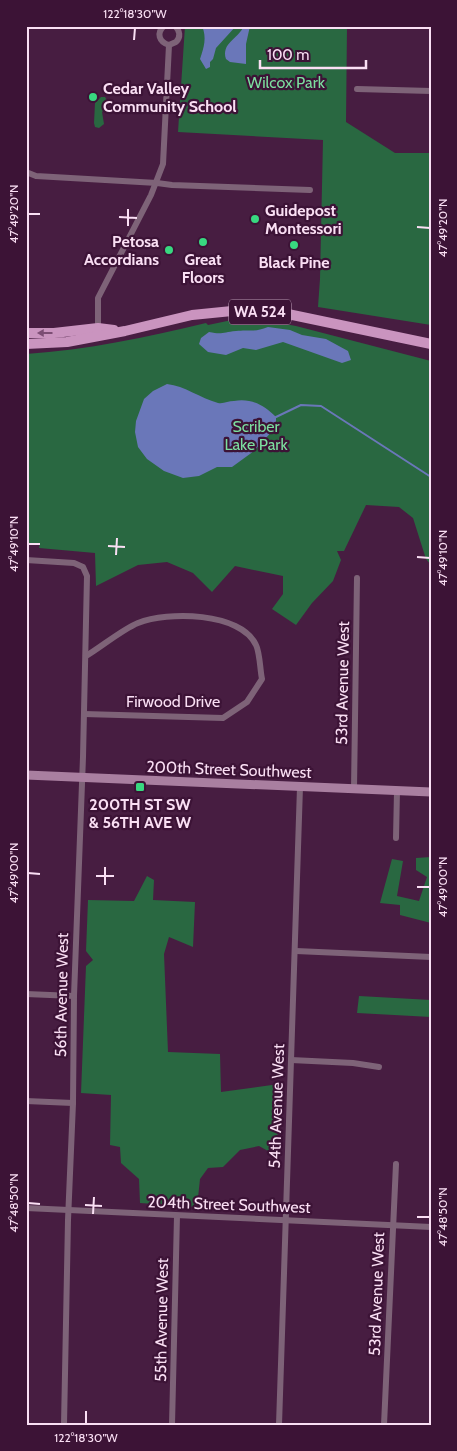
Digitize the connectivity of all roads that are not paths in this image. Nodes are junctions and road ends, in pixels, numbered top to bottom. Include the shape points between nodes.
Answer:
1 (164, 26) edge
2 (175, 26) edge
3 (169, 45) junction
4 (357, 88) dead end
5 (431, 91) edge
6 (26, 172) edge
7 (157, 183) junction
8 (310, 190) dead end
9 (98, 328) junction
10 (124, 331) junction
11 (26, 333) edge
12 (67, 342) junction
13 (26, 344) edge
14 (431, 344) edge
15 (26, 560) edge
16 (357, 578) dead end
17 (86, 656) junction
18 (84, 714) junction
19 (26, 776) edge
20 (82, 778) junction
21 (300, 788) junction
22 (354, 789) junction
23 (397, 791) junction
24 (431, 792) edge
25 (396, 838) dead end
26 (296, 951) junction
27 (431, 957) edge
28 (26, 994) edge
29 (74, 996) junction
30 (291, 1060) junction
31 (378, 1067) dead end
32 (26, 1101) edge
33 (73, 1103) junction
34 (396, 1164) dead end
35 (26, 1208) edge
36 (68, 1209) junction
37 (177, 1216) junction
38 (285, 1219) junction
39 (392, 1225) junction
40 (431, 1227) edge
41 (64, 1425) edge
42 (172, 1425) edge
43 (278, 1425) edge
44 (384, 1425) edge

1 - 3 street via 160,38
2 - 3 street via 179,37
3 - 7 street via 165,152
4 - 5 street
6 - 7 street via 36,176
7 - 8 street
7 - 9 street via 98,298
9 - 10 main road, WA 524
9 -> 11 main road, WA 524
9 - 12 main road
10 - 12 main road
10 - 14 main road, WA 524 via 192,315 283,313
12 - 13 main road
15 - 17 street, 56th Avenue West via 74,563 83,567 87,576
16 - 22 street, 53rd Avenue West
17 - 18 street, 56th Avenue West
17 - 18 street, Firwood Drive via 138,623 168,616 213,618 244,631 256,645 262,679 247,702 223,718
18 - 20 street, 56th Avenue West
19 - 20 street, 200th Street Southwest
20 - 21 street, 200th Street Southwest
20 - 29 street, 56th Avenue West
21 - 22 street, 200th Street Southwest
21 - 26 street, 54th Avenue West
22 - 23 street, 200th Street Southwest
23 - 24 street, 200th Street Southwest
23 - 25 street
26 - 27 street
26 - 30 street, 54th Avenue West
28 - 29 street
29 - 33 street, 56th Avenue West
30 - 31 street
30 - 38 street, 54th Avenue West
32 - 33 street
33 - 36 street, 56th Avenue West
34 - 39 street, 53rd Avenue West
35 - 36 street, 204th Street Southwest
36 - 37 street, 204th Street Southwest
36 - 41 street, 56th Avenue West
37 - 38 street, 204th Street Southwest
37 - 42 street, 55th Avenue West
38 - 39 street, 204th Street Southwest
38 - 43 street, 54th Avenue West
39 - 40 street, 204th Street Southwest
39 - 44 street, 53rd Avenue West

